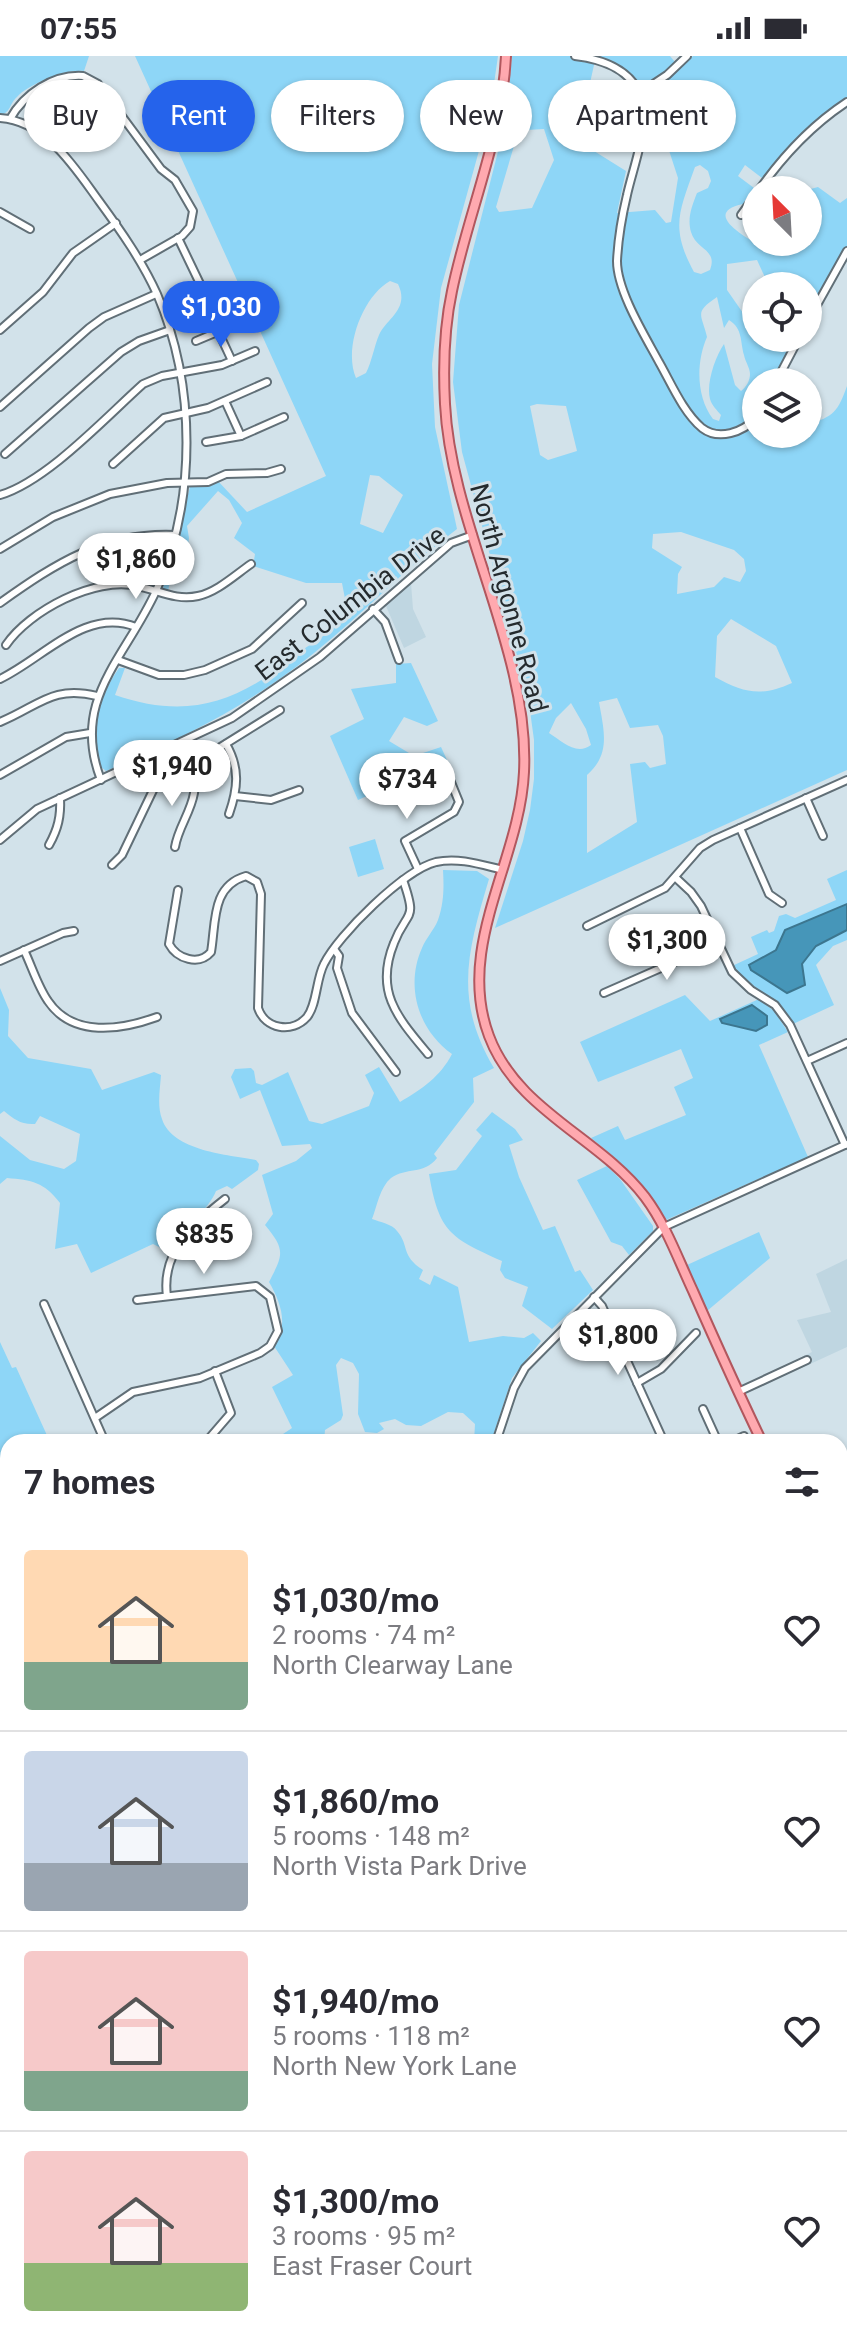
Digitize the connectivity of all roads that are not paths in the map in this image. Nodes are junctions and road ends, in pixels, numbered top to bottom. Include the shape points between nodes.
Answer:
1 (506, 56) edge
2 (575, 56) edge
3 (687, 56) edge
4 (630, 80) edge
5 (660, 80) edge
6 (847, 102) edge
7 (0, 118) edge
8 (10, 119) junction
9 (637, 152) edge
10 (769, 176) edge
11 (0, 212) edge
12 (116, 223) junction
13 (30, 229) dead end
14 (178, 238) junction
15 (847, 251) edge
16 (140, 260) junction
17 (203, 290) dead end
18 (156, 294) junction
19 (822, 296) edge
20 (241, 322) dead end
21 (0, 330) edge
22 (170, 330) junction
23 (218, 331) junction
24 (196, 341) dead end
25 (255, 351) dead end
26 (232, 361) junction
27 (180, 373) junction
28 (267, 382) dead end
29 (225, 401) junction
30 (0, 407) edge
31 (184, 413) junction
32 (284, 417) dead end
33 (742, 427) edge
34 (241, 436) junction
35 (206, 442) dead end
36 (5, 454) dead end
37 (113, 464) dead end
38 (281, 469) dead end
39 (184, 482) junction
40 (0, 495) edge
41 (175, 535) junction
42 (473, 535) junction
43 (0, 549) edge
44 (251, 564) dead end
45 (155, 591) junction
46 (0, 603) edge
47 (302, 603) dead end
48 (373, 609) junction
49 (136, 627) junction
50 (6, 645) dead end
51 (118, 660) junction
52 (399, 660) dead end
53 (0, 679) edge
54 (97, 696) junction
55 (280, 710) dead end
56 (0, 722) edge
57 (90, 733) junction
58 (226, 744) junction
59 (179, 745) junction
60 (190, 766) junction
61 (0, 775) edge
62 (101, 780) junction
63 (847, 780) edge
64 (299, 790) dead end
65 (416, 791) dead end
66 (235, 796) junction
67 (60, 798) junction
68 (806, 798) junction
69 (229, 814) dead end
70 (740, 828) junction
71 (823, 836) dead end
72 (0, 840) edge
73 (49, 845) dead end
74 (175, 847) dead end
75 (112, 865) dead end
76 (418, 869) junction
77 (503, 870) junction
78 (676, 878) junction
79 (403, 880) junction
80 (178, 890) dead end
81 (782, 903) dead end
82 (587, 926) dead end
83 (74, 931) dead end
84 (718, 943) junction
85 (334, 949) junction
86 (24, 950) junction
87 (0, 961) edge
88 (604, 993) dead end
89 (157, 1017) dead end
90 (847, 1043) edge
91 (428, 1054) dead end
92 (807, 1061) junction
93 (396, 1072) dead end
94 (846, 1145) edge
95 (225, 1199) dead end
96 (664, 1227) junction
97 (167, 1296) junction
98 (594, 1297) junction
99 (137, 1300) dead end
100 (44, 1304) dead end
101 (696, 1333) dead end
102 (807, 1360) dead end
103 (215, 1371) junction
104 (637, 1383) junction
105 (738, 1392) junction
106 (703, 1409) dead end
107 (95, 1418) junction
108 (102, 1434) edge
109 (213, 1434) edge
110 (499, 1434) edge
111 (660, 1434) edge
112 (714, 1434) edge
113 (758, 1434) edge

1 - 42 main road, North Argonne Road via 499,111 452,291 443,373 453,461
2 - 4 street via 597,59
3 - 5 street
6 - 10 street
7 - 8 street
8 - 12 street via 63,152
8 - 14 street via 28,94 54,81 75,75 98,84 184,192 192,220
9 - 33 street via 617,264 624,292 690,416 710,433
11 - 13 street
12 - 16 street
12 - 21 street via 73,253 43,292
14 - 16 street
14 - 17 street
15 - 19 street
16 - 18 street
18 - 22 street
18 - 30 street via 104,317
20 - 23 street
22 - 27 street
22 - 36 street via 121,352
23 - 24 street
23 - 26 street
25 - 26 street
26 - 27 street
27 - 31 street
27 - 40 street via 143,384 39,476
28 - 29 street
29 - 31 street
29 - 34 street
31 - 37 street via 164,418
31 - 39 street
32 - 34 street
34 - 35 street
38 - 39 street
39 - 41 street
39 - 43 street via 93,500
41 - 45 street
41 - 46 street via 127,537 93,547
42 - 48 street, East Columbia Drive via 451,543 421,574
42 - 77 main road, North Argonne Road via 523,727 519,814
44 - 45 street via 203,595 184,598
45 - 49 street
45 - 50 street via 128,584 84,591 22,627
47 - 51 street via 252,649 205,670 159,675
48 - 52 street via 385,622
48 - 59 street, East Columbia Drive via 320,657 232,718
49 - 51 street
49 - 53 street via 92,624
51 - 54 street
54 - 56 street via 54,694
54 - 57 street
55 - 58 street
57 - 61 street via 66,737
57 - 62 street
58 - 60 street
58 - 66 street via 236,764
59 - 60 street
59 - 62 street, East Columbia Drive
60 - 74 street via 195,792
60 - 75 street via 157,782 122,855
62 - 67 street, East Columbia Drive
63 - 68 street
64 - 66 street via 271,800
65 - 76 street via 447,779 459,802 454,812 405,841
66 - 69 street
67 - 72 street, East Columbia Drive via 37,809
67 - 73 street via 61,814
68 - 70 street
68 - 71 street
70 - 78 street via 700,848
70 - 81 street via 769,894
76 - 77 street via 452,860
76 - 79 street
77 - 96 main road, North Argonne Road via 483,936 479,971 480,1002 496,1051 522,1090 630,1180
78 - 82 street via 652,897
78 - 84 street via 701,906
79 - 85 street
79 - 91 street via 412,908 394,940 387,990 398,1017
80 - 85 street via 169,944 178,955 198,960 211,952 223,891 246,876 257,882 258,1008 261,1018 280,1027 310,1013 316,983
83 - 86 street
84 - 88 street
84 - 92 street via 740,981 782,1012
85 - 93 street via 352,1013
86 - 87 street
86 - 89 street via 47,1000 76,1025 132,1026
90 - 92 street
92 - 94 street
94 - 96 street
95 - 97 street via 203,1216 176,1250 166,1271
96 - 98 street
96 - 105 main road, North Argonne Road
97 - 99 street
97 - 103 street via 246,1285 265,1291 274,1305 275,1339 260,1353
98 - 104 street
98 - 110 street via 518,1378
100 - 107 street
101 - 104 street via 661,1369
102 - 105 street
103 - 107 street via 133,1392
103 - 109 street via 231,1413
104 - 111 street
105 - 113 main road, North Argonne Road
106 - 112 street
107 - 108 street

